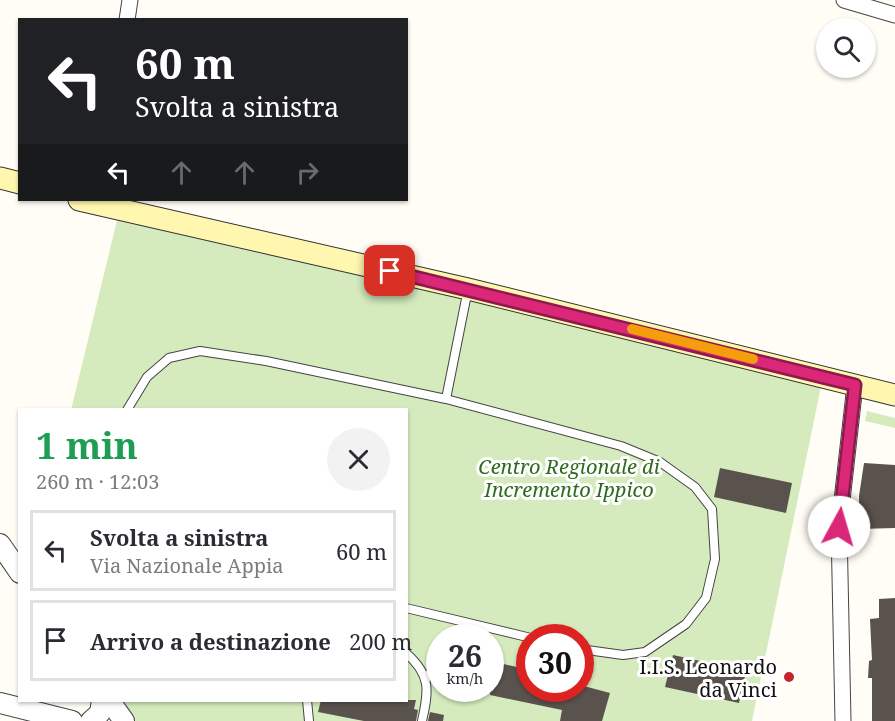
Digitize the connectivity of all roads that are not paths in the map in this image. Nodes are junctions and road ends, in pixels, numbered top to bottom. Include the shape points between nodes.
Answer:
1 (130, 0) edge
2 (844, 0) edge
3 (895, 15) edge
4 (126, 18) edge
5 (0, 178) edge
6 (18, 182) edge
7 (90, 201) edge
8 (468, 289) junction
9 (855, 385) junction
10 (895, 395) edge
11 (446, 399) junction
12 (127, 408) edge
13 (0, 544) edge
14 (18, 570) edge
15 (408, 608) edge
16 (467, 623) joint
17 (516, 634) edge
18 (594, 651) edge
19 (408, 655) edge
20 (426, 676) edge
21 (426, 687) edge
22 (102, 702) edge
23 (110, 702) edge
24 (307, 702) edge
25 (0, 703) edge
26 (72, 721) edge
27 (91, 721) edge
28 (124, 721) edge
29 (309, 721) edge
30 (422, 721) edge
31 (843, 721) edge

1 - 4 street
2 - 3 street
5 - 6 main road
7 - 8 main road
8 - 9 main road
8 - 11 lane
9 - 10 main road
9 - 31 street via 839,527
11 - 12 lane via 200,351 170,358 147,377
11 - 18 lane via 621,446 660,462 695,487 712,509 715,559 706,598 686,624 645,652 623,655
13 - 14 street
15 - 16 lane
16 - 17 lane
19 - 20 lane
21 - 30 lane
22 - 27 street via 100,713
23 - 28 street
24 - 29 lane
25 - 26 street

